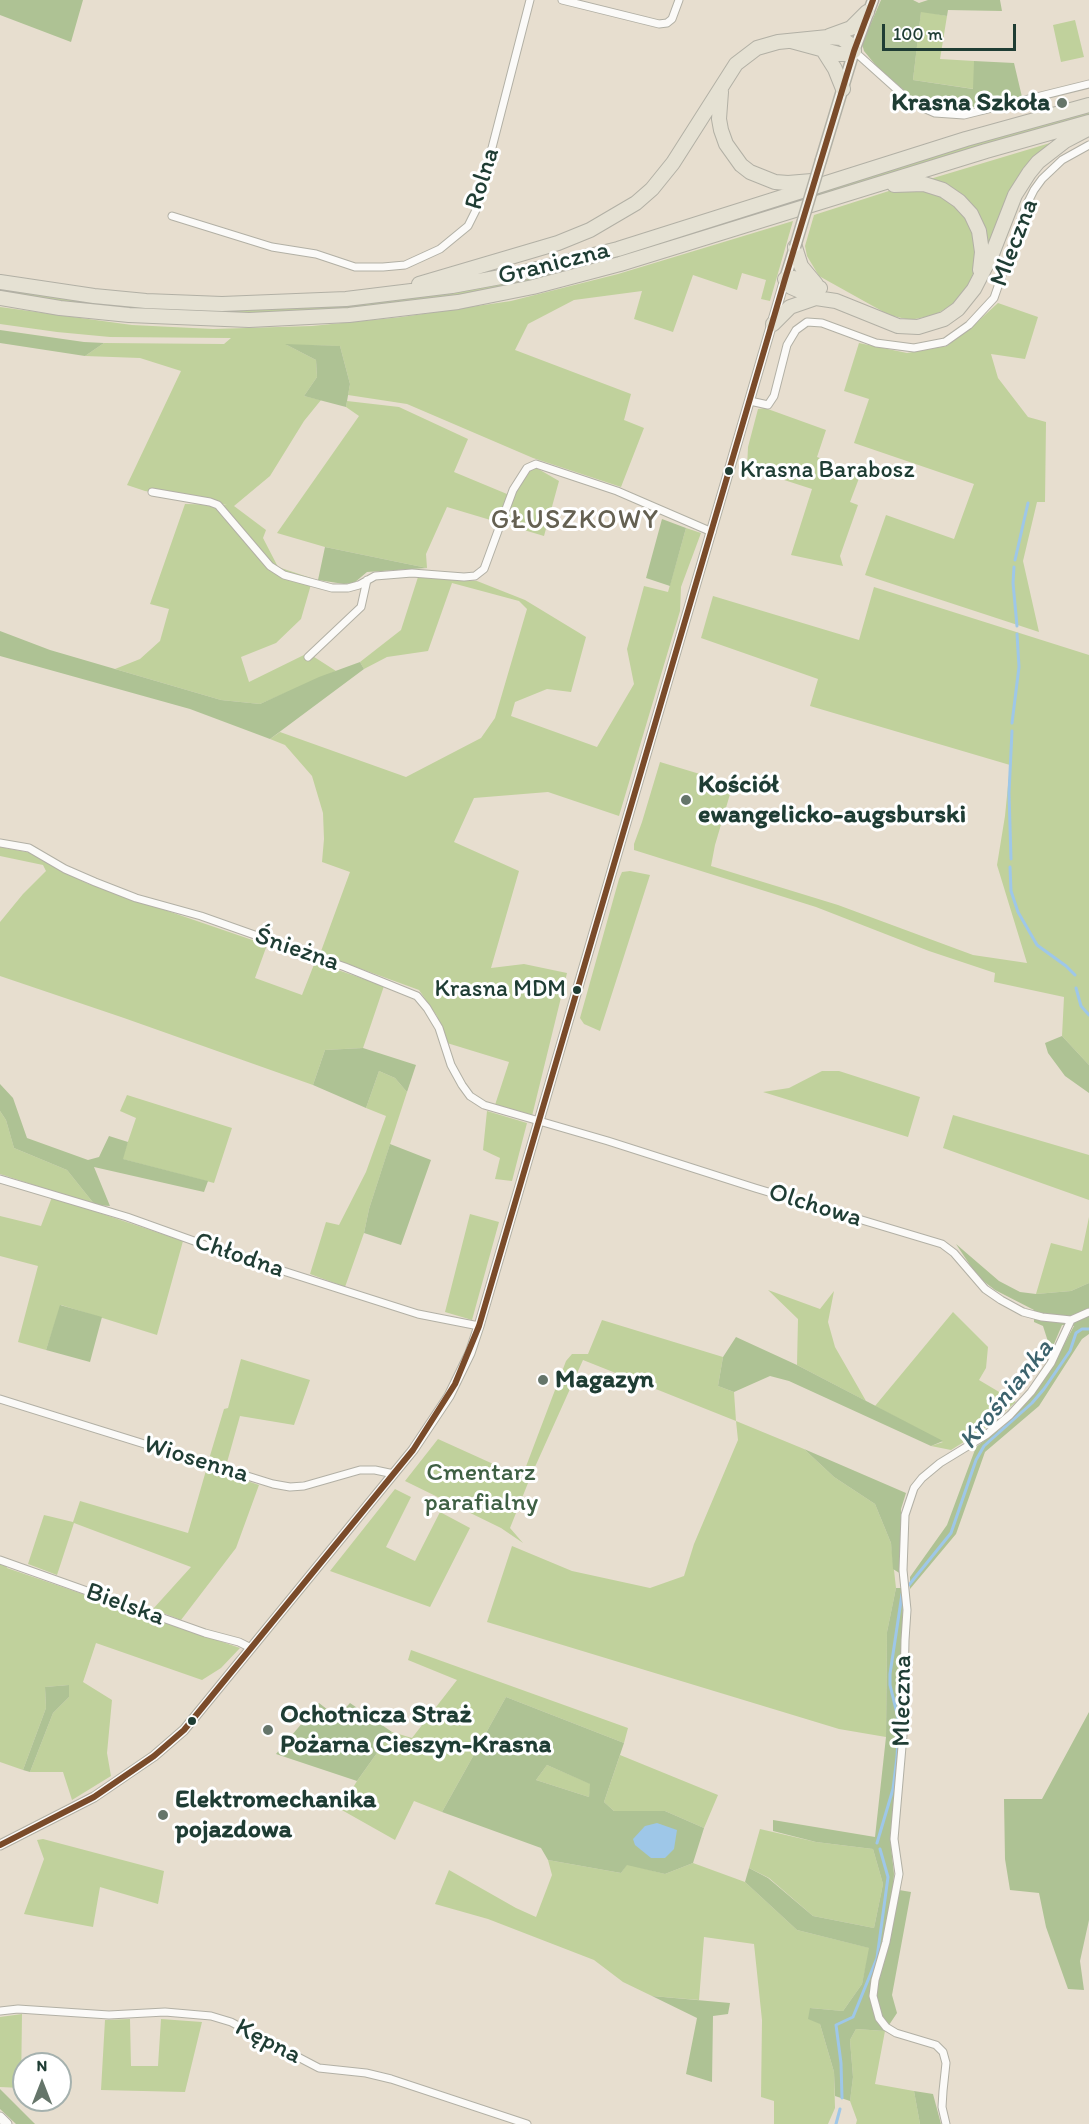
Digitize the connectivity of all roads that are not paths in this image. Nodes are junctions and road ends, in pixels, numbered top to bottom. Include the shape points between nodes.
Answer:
1 (530, 0) edge
2 (562, 0) edge
3 (679, 0) edge
4 (870, 6) edge
5 (825, 43) junction
6 (854, 51) junction
7 (1089, 84) edge
8 (723, 85) junction
9 (843, 89) junction
10 (1089, 105) edge
11 (1089, 122) edge
12 (1089, 129) edge
13 (1089, 145) edge
14 (850, 175) junction
15 (857, 190) junction
16 (172, 216) dead end
17 (795, 247) junction
18 (786, 279) junction
19 (0, 282) edge
20 (974, 290) junction
21 (818, 293) junction
22 (374, 297) junction
23 (0, 298) edge
24 (773, 324) junction
25 (750, 401) junction
26 (152, 492) dead end
27 (712, 532) junction
28 (367, 580) junction
29 (308, 657) dead end
30 (0, 843) edge
31 (538, 1121) junction
32 (0, 1179) edge
33 (1089, 1312) edge
34 (1071, 1320) junction
35 (479, 1326) junction
36 (0, 1399) edge
37 (394, 1474) junction
38 (0, 1560) edge
39 (251, 1648) junction
40 (0, 1845) edge
41 (0, 2011) edge
42 (0, 2117) edge
43 (7, 2124) edge
44 (527, 2124) edge
45 (946, 2124) edge

1 - 16 street, Rolna via 476,210 468,225 440,249 405,265 356,267 316,254 272,247
2 - 3 street via 659,24 672,19
4 - 5 highway via 851,28
4 - 6 main road
5 - 6 highway via 839,54
5 - 8 highway via 791,41 766,45 736,64
5 - 9 highway
6 - 7 street via 912,103 935,113 964,115
6 - 9 main road
8 - 14 highway via 719,112 722,130 732,154 750,172 788,183
8 - 22 highway via 664,176 620,214 558,243
9 - 17 main road, bridge
10 - 14 highway, Graniczna
11 - 15 highway, Graniczna
12 - 20 highway via 1065,141 1029,173 1015,195
13 - 25 street, Mleczna via 1062,160 1034,190 994,298 969,325 945,342 914,348 876,343 822,323 807,322 796,330 787,345 774,396 768,405
14 - 22 highway, Graniczna via 570,262 485,281
15 - 20 highway via 924,184 959,201 976,223 981,242 981,265
15 - 23 highway, Graniczna via 572,278 412,309 321,317 209,319 95,312
17 - 18 main road
17 - 21 highway via 804,272
18 - 21 highway via 790,287
18 - 24 street
19 - 22 highway, Graniczna via 85,295 178,302 274,303
20 - 21 highway via 952,314 918,327 892,324
21 - 24 highway via 790,307
24 - 25 street
25 - 27 street
26 - 28 street via 218,505 270,566 284,575 332,588 348,588
27 - 28 street via 617,491 536,464 527,468 519,480 484,569 475,576 412,573
27 - 31 street
28 - 29 street via 361,607
30 - 31 street, Śnieżna via 29,848 105,886 201,916 417,996 439,1028 451,1065 470,1096 484,1105
31 - 34 street, Olchowa via 942,1244 985,1289 1001,1300 1023,1312
31 - 35 street
32 - 35 street, Chłodna via 418,1314
33 - 34 street
34 - 45 street, Mleczna via 1052,1363 1031,1392 999,1425 930,1470 914,1488 905,1515 903,1570 908,1610 903,1743 894,1839 899,1874 873,1996 886,2027 936,2045 943,2052 946,2063 942,2107
35 - 37 street via 449,1396
36 - 37 street, Wiosenna via 273,1484 304,1486 360,1470
37 - 39 street
38 - 39 street, Bielska
39 - 40 street via 184,1730 154,1756 94,1797
41 - 44 street, Kępna via 211,2016 231,2022 319,2068 391,2079
42 - 43 street

